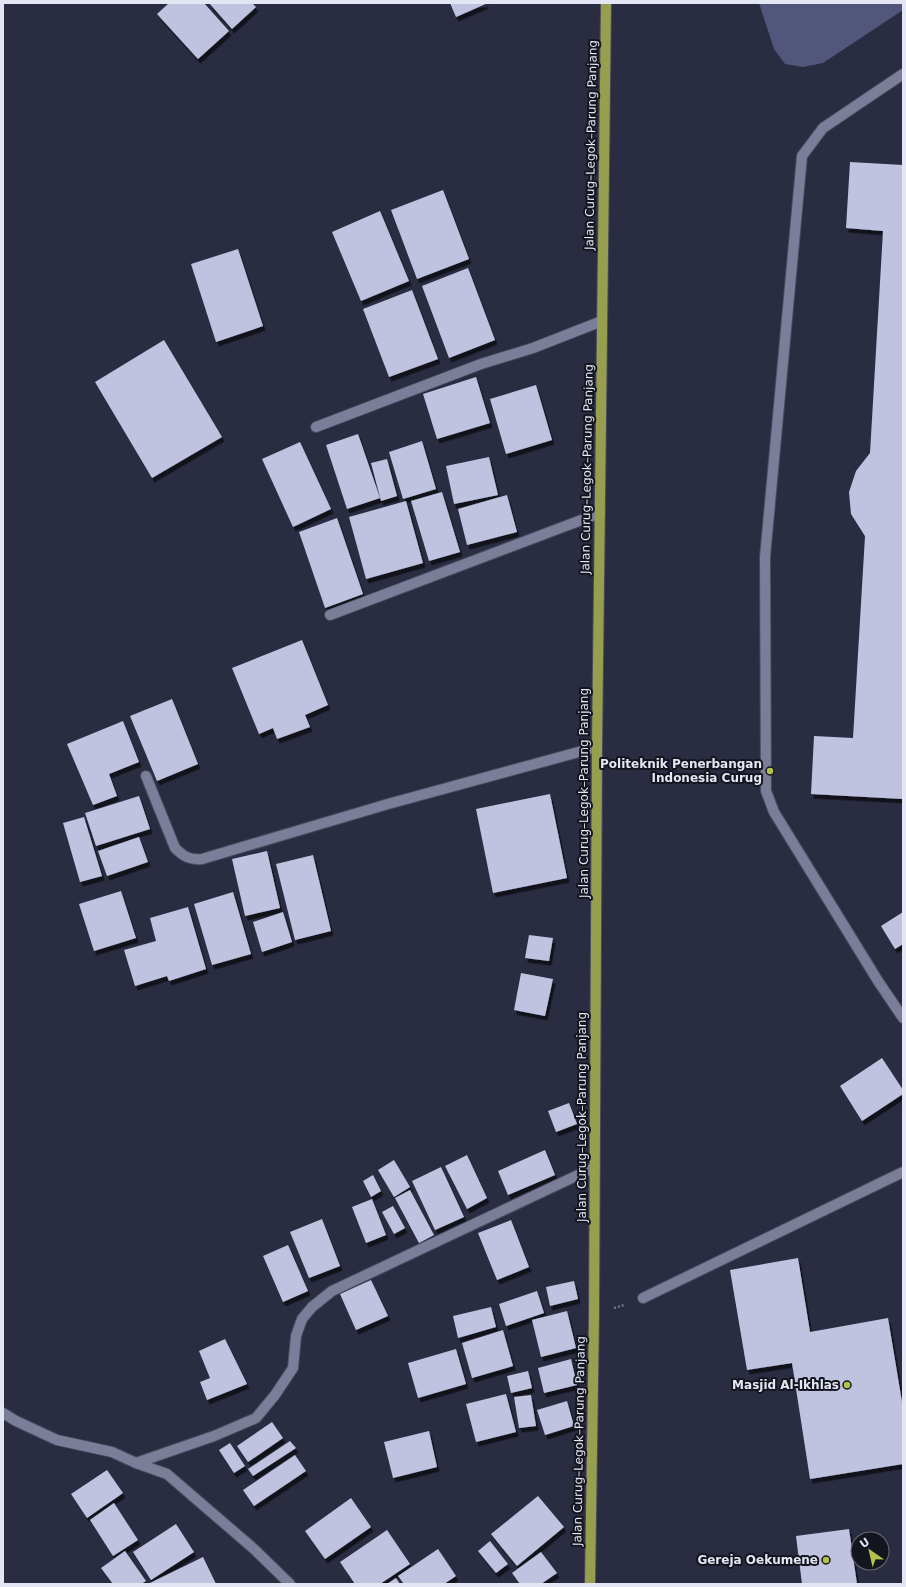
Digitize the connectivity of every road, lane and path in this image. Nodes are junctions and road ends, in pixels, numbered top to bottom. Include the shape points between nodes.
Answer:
1 (606, 3) edge
2 (903, 74) edge
3 (602, 321) junction
4 (316, 427) dead end
5 (600, 513) junction
6 (330, 616) dead end
7 (597, 747) junction
8 (146, 776) dead end
9 (903, 1018) edge
10 (595, 1167) junction
11 (903, 1172) edge
12 (643, 1298) joint
13 (594, 1315) junction
14 (3, 1413) edge
15 (136, 1463) junction
16 (290, 1584) edge
17 (590, 1584) edge

1 - 3 main road, Jalan Curug–Legok–Parung Panjang
2 - 9 street via 823,128 802,156 765,565 766,791 774,812
3 - 4 street
3 - 5 main road, Jalan Curug–Legok–Parung Panjang
5 - 6 street
5 - 7 main road, Jalan Curug–Legok–Parung Panjang
7 - 8 street via 192,860 182,856 175,848
7 - 10 main road, Jalan Curug–Legok–Parung Panjang
10 - 13 main road, Jalan Curug–Legok–Parung Panjang
10 - 15 street via 332,1291 302,1319 296,1336 293,1368 275,1396 256,1418 214,1436
11 - 12 street
12 - 13 path
13 - 17 main road, Jalan Curug–Legok–Parung Panjang
14 - 15 street via 16,1422 57,1440 112,1452
15 - 16 street via 167,1474 254,1549

